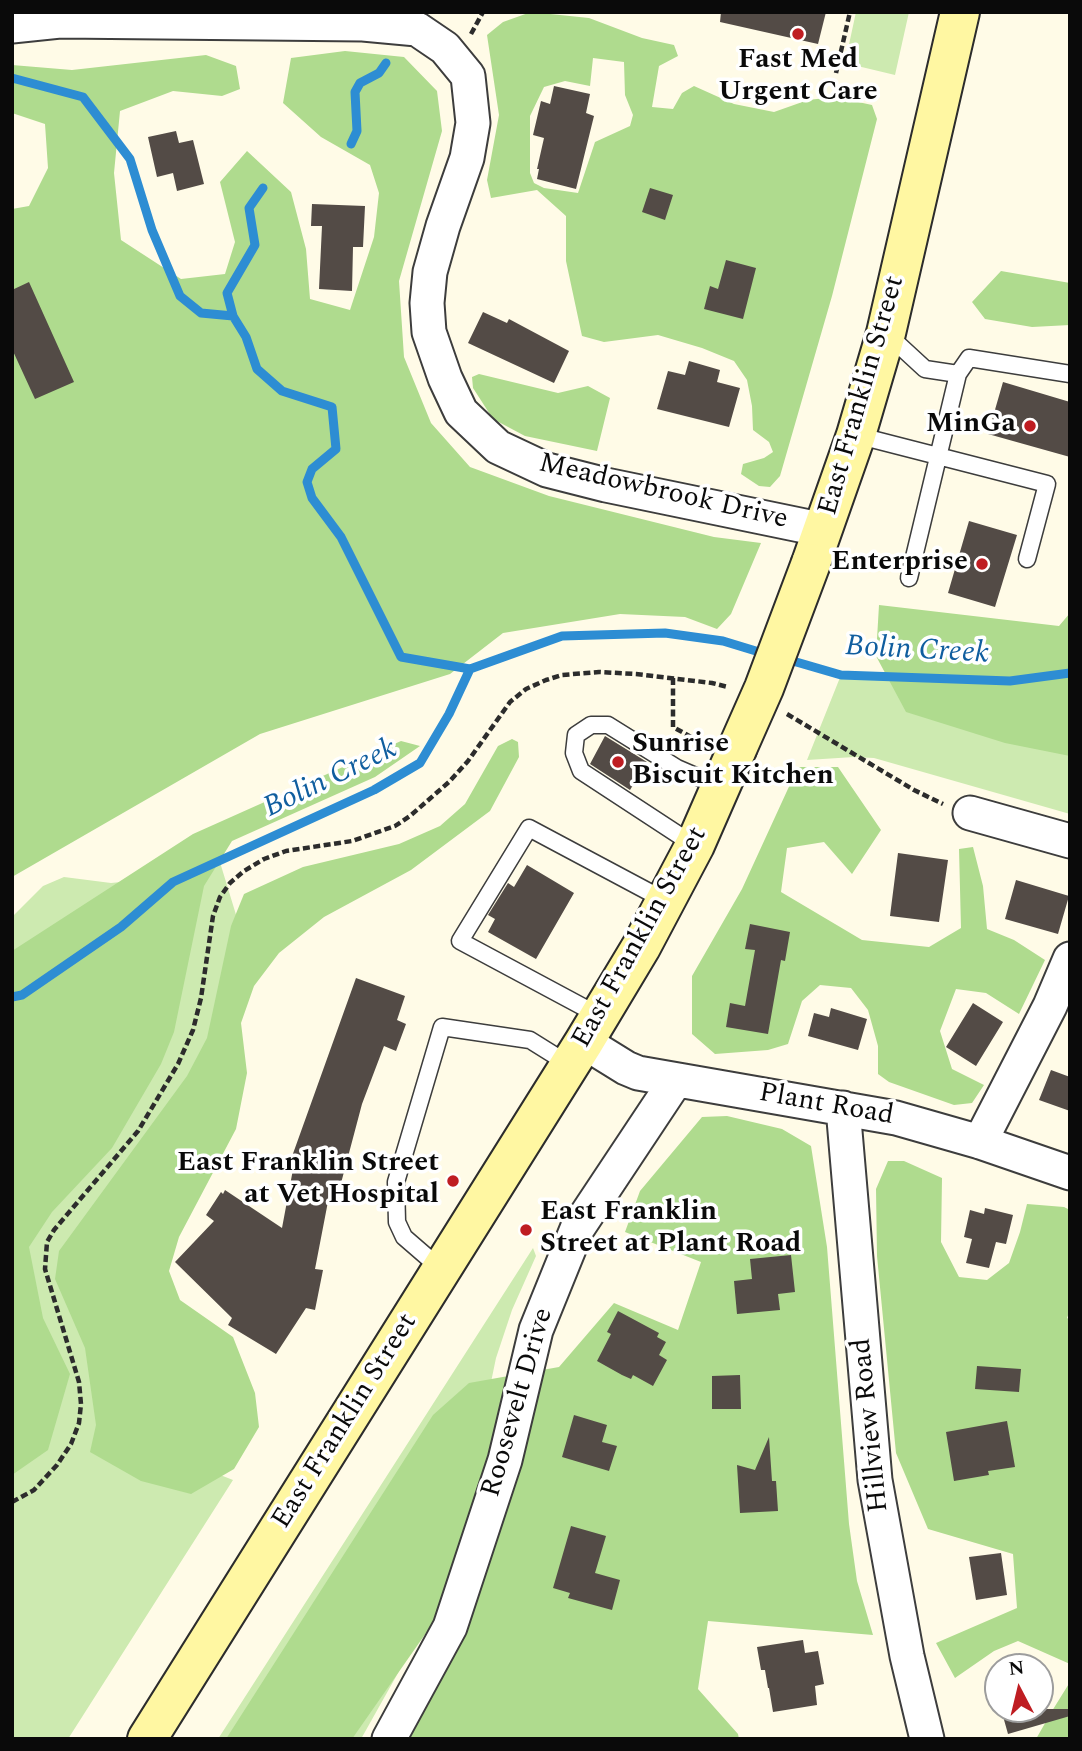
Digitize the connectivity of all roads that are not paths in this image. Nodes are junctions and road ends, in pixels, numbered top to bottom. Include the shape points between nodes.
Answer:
1 (960, 12) edge
2 (12, 26) edge
3 (886, 333) junction
4 (1070, 373) edge
5 (958, 374) junction
6 (856, 435) junction
7 (939, 456) junction
8 (818, 547) junction
9 (1027, 559) dead end
10 (909, 578) dead end
11 (721, 787) junction
12 (970, 813) road end
13 (1070, 841) edge
14 (695, 845) junction
15 (666, 901) junction
16 (1070, 959) edge
17 (585, 1041) junction
18 (676, 1080) junction
19 (844, 1108) junction
20 (980, 1142) junction
21 (1070, 1173) edge
22 (442, 1269) junction
23 (147, 1739) edge
24 (388, 1739) edge
25 (927, 1739) edge

1 - 3 main road, East Franklin Street
2 - 8 street, Meadowbrook Drive via 60,21 363,24 417,29 445,48 468,76 472,122 467,158 430,272 428,303 429,332 461,412 498,447 547,470
3 - 5 lane via 925,369
3 - 6 main road, East Franklin Street
4 - 5 lane via 968,358
5 - 7 lane
6 - 7 lane
6 - 8 main road, East Franklin Street
7 - 9 lane via 1047,484
7 - 10 lane
8 - 11 main road, East Franklin Street, bridge
11 - 14 main road, East Franklin Street
11 - 14 lane via 677,768 608,725 591,724 576,735 574,753 581,771
12 - 13 street
14 - 15 main road, East Franklin Street
15 - 17 main road, East Franklin Street
15 - 17 lane via 529,828 460,941
16 - 20 street
17 - 18 street, Plant Road via 626,1068
17 - 22 main road, East Franklin Street
17 - 22 lane via 530,1040 442,1027 396,1182 397,1222 404,1237
18 - 19 street, Plant Road
18 - 24 street, Roosevelt Drive via 577,1228 536,1330 505,1460 450,1627
19 - 20 street, Plant Road
19 - 25 street, Hillview Road via 875,1480
20 - 21 street, Plant Road
22 - 23 main road, East Franklin Street

